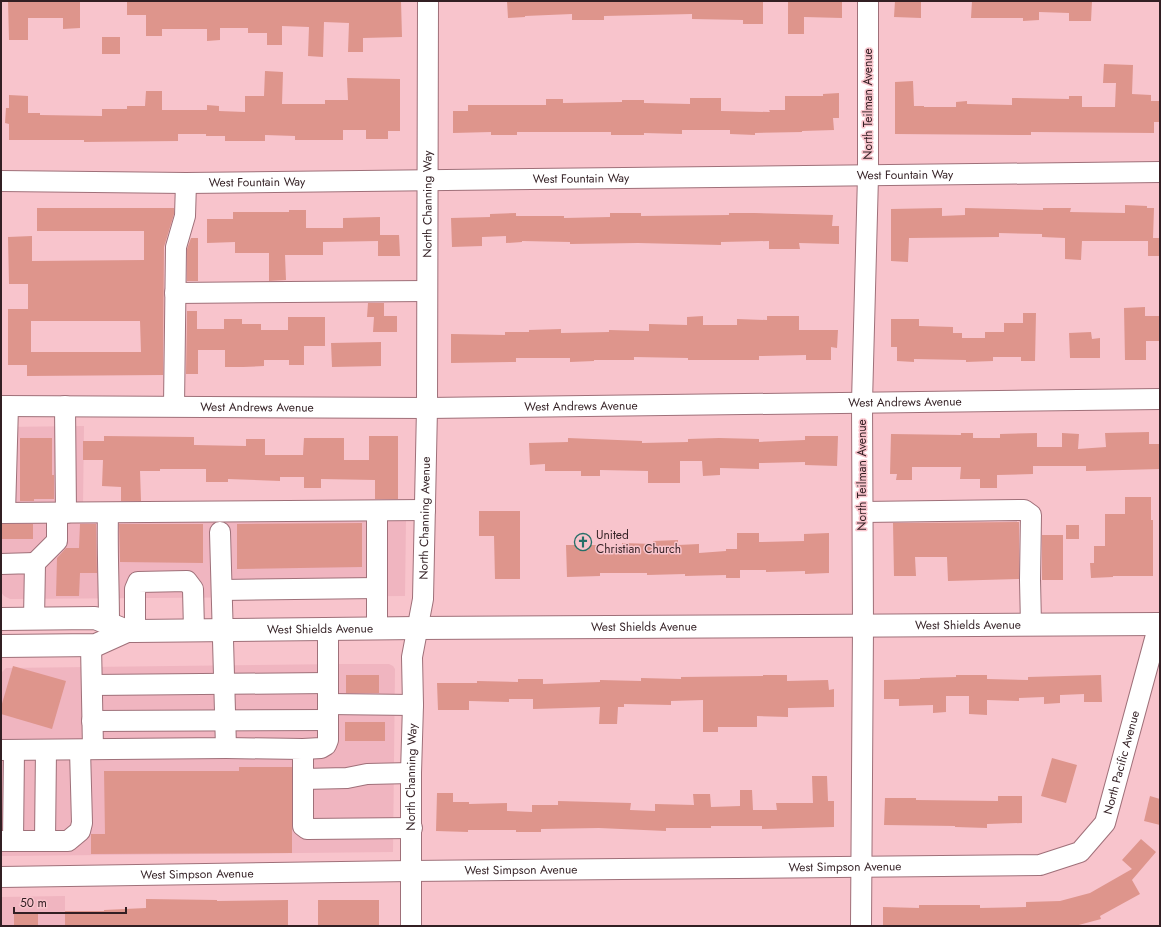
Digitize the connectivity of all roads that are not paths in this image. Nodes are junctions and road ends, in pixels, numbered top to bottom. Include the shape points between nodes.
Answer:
1 (428, 1) edge
2 (868, 1) edge
3 (1160, 172) edge
4 (868, 176) junction
5 (428, 180) junction
6 (1, 182) edge
7 (186, 183) junction
8 (427, 291) junction
9 (175, 293) junction
10 (1160, 399) edge
11 (862, 402) junction
12 (4, 406) edge
13 (65, 406) junction
14 (174, 406) junction
15 (428, 408) junction
16 (377, 510) junction
17 (425, 510) junction
18 (108, 512) junction
19 (863, 512) junction
20 (3, 513) edge
21 (62, 513) junction
22 (220, 532) dead end
23 (35, 563) junction
24 (1, 564) edge
25 (377, 588) junction
26 (222, 590) junction
27 (1, 618) edge
28 (34, 618) junction
29 (1159, 624) edge
30 (1031, 625) junction
31 (863, 626) junction
32 (377, 628) junction
33 (418, 628) junction
34 (124, 629) junction
35 (328, 629) junction
36 (194, 630) junction
37 (223, 630) junction
38 (92, 645) junction
39 (1, 646) edge
40 (328, 683) junction
41 (224, 684) junction
42 (92, 685) junction
43 (413, 704) junction
44 (328, 712) junction
45 (225, 720) junction
46 (92, 721) junction
47 (226, 748) junction
48 (303, 749) junction
49 (8, 750) edge
50 (46, 750) junction
51 (86, 750) junction
52 (411, 773) junction
53 (303, 779) junction
54 (412, 828) junction
55 (7, 841) edge
56 (45, 842) junction
57 (1040, 865) joint
58 (860, 868) junction
59 (411, 871) junction
60 (1, 877) edge
61 (411, 926) edge
62 (860, 926) edge

1 - 5 street, North Channing Way
2 - 4 street, North Teilman Avenue
3 - 4 street, West Fountain Way
4 - 5 street, West Fountain Way
4 - 11 street, North Teilman Avenue
5 - 7 street, West Fountain Way
5 - 8 street, North Channing Way
6 - 7 street, West Fountain Way
7 - 9 street via 185,216 176,247
8 - 9 street
8 - 15 street, North Channing Way
9 - 14 street
10 - 11 street, West Andrews Avenue
11 - 15 street, West Andrews Avenue
11 - 19 street, North Teilman Avenue
12 - 13 street, West Andrews Avenue
12 - 20 street
13 - 14 street, West Andrews Avenue
13 - 21 street
14 - 15 street, West Andrews Avenue
15 - 17 street, North Channing Avenue
16 - 17 street
16 - 18 street
16 - 25 street
17 - 33 street, North Channing Avenue via 423,599
18 - 21 street
18 - 34 street via 107,562
19 - 30 street via 1024,510 1032,515
19 - 31 street, North Teilman Avenue
20 - 21 street
21 - 23 street via 57,541
22 - 26 street
23 - 24 street
23 - 28 street
25 - 26 street
25 - 32 street
26 - 37 street
27 - 28 main road, West Shields Avenue
28 - 34 main road, West Shields Avenue via 95,618
29 - 30 main road, West Shields Avenue
29 - 57 street, North Pacific Avenue via 1105,823 1080,852
30 - 31 main road, West Shields Avenue
31 - 33 main road, West Shields Avenue
31 - 58 street, North Teilman Avenue
32 - 33 main road, West Shields Avenue
32 - 35 main road, West Shields Avenue
33 - 43 street, North Channing Way via 412,657
34 - 36 main road, West Shields Avenue
34 - 36 street via 138,582 187,581 193,589
34 - 38 main road, West Shields Avenue
35 - 37 main road, West Shields Avenue
35 - 40 street
36 - 37 main road, West Shields Avenue
37 - 41 street
38 - 39 main road, West Shields Avenue
38 - 42 street
40 - 41 street
40 - 44 street
41 - 42 street
41 - 45 street
42 - 46 street
43 - 44 street
43 - 52 street, North Channing Way
44 - 45 street
44 - 48 street via 326,745 321,748
45 - 46 street
45 - 47 street
46 - 51 street
47 - 48 street
47 - 51 street
48 - 53 street
49 - 50 street
49 - 55 street
50 - 51 street
50 - 56 street
51 - 56 street via 80,831 68,841
52 - 53 street
52 - 54 street, North Channing Way
53 - 54 street via 303,826 307,829
54 - 59 street, North Channing Way
55 - 56 street
57 - 58 street, West Simpson Avenue
58 - 59 street, West Simpson Avenue
58 - 62 street, North Teilman Avenue
59 - 60 street, West Simpson Avenue
59 - 61 street, North Channing Way

